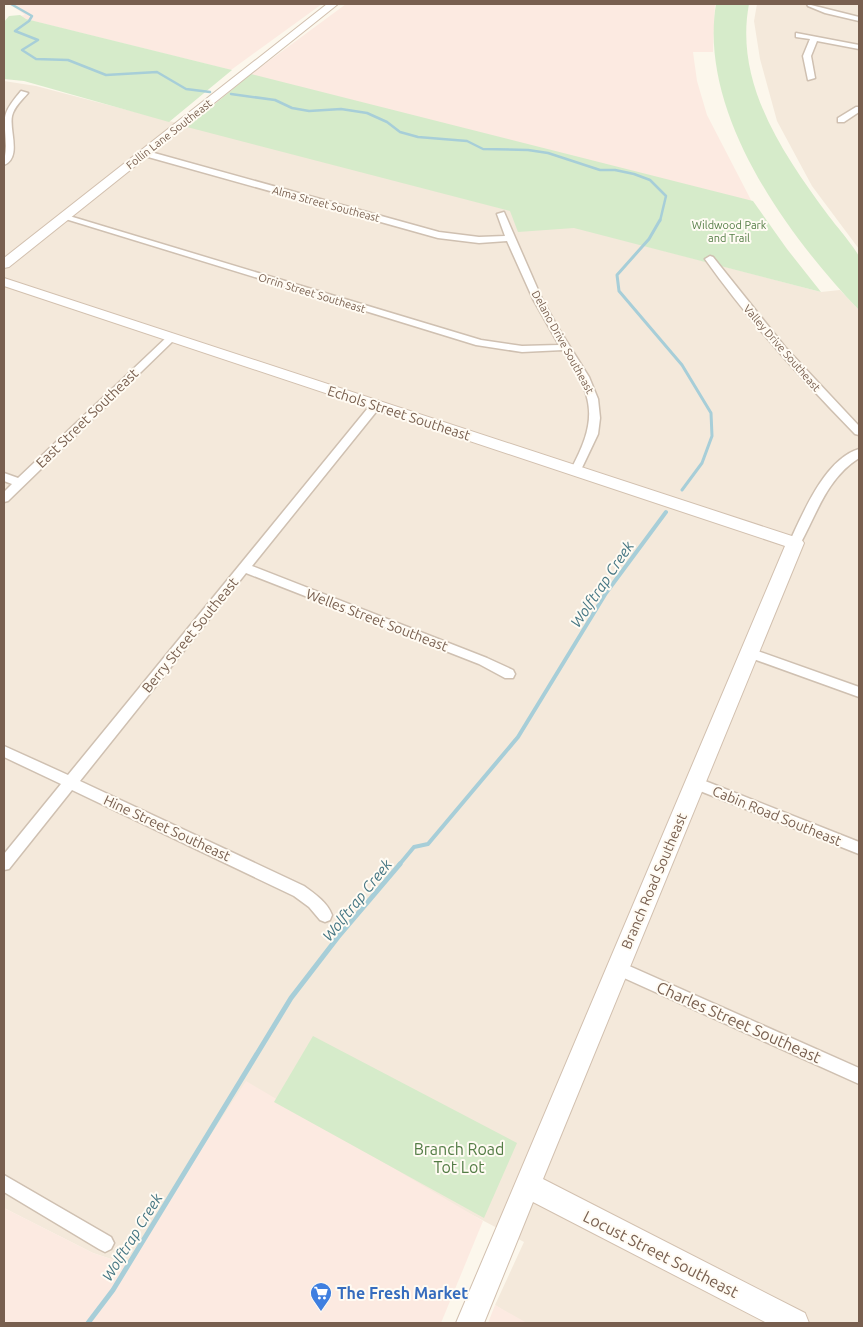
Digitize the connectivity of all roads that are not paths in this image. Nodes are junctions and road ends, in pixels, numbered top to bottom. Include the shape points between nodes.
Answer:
1 (333, 4) edge
2 (810, 5) edge
3 (859, 19) edge
4 (799, 35) dead end
5 (814, 38) junction
6 (859, 47) edge
7 (811, 78) dead end
8 (24, 93) dead end
9 (859, 109) edge
10 (841, 120) dead end
11 (144, 153) junction
12 (4, 163) edge
13 (501, 214) dead end
14 (63, 217) junction
15 (510, 238) junction
16 (710, 259) dead end
17 (4, 264) edge
18 (4, 282) edge
19 (171, 338) junction
20 (565, 347) junction
21 (376, 405) junction
22 (859, 432) edge
23 (859, 453) edge
24 (575, 470) junction
25 (4, 477) edge
26 (19, 483) junction
27 (4, 498) edge
28 (795, 543) junction
29 (244, 568) junction
30 (749, 653) junction
31 (509, 674) dead end
32 (859, 692) edge
33 (4, 751) edge
34 (71, 783) junction
35 (695, 783) junction
36 (859, 848) edge
37 (4, 864) edge
38 (325, 915) dead end
39 (618, 968) junction
40 (859, 1076) edge
41 (4, 1183) edge
42 (528, 1185) junction
43 (105, 1242) dead end
44 (470, 1323) edge
45 (795, 1323) edge

1 - 11 street, Follin Lane Southeast
2 - 3 street
4 - 5 street
5 - 6 street
5 - 7 street via 806,56
8 - 12 street via 8,116 11,149
9 - 10 street
11 - 14 street, Follin Lane Southeast
11 - 15 street, Alma Street Southeast via 438,235 479,240
13 - 15 street, Delano Drive Southeast
14 - 17 street, Follin Lane Southeast
14 - 20 street, Orrin Street Southeast via 479,344 518,350
15 - 20 street, Delano Drive Southeast
16 - 22 street, Valley Drive Southeast via 786,356
18 - 19 street, Echols Street Southeast
19 - 21 street, Echols Street Southeast
19 - 26 street, East Street Southeast
20 - 24 street, Delano Drive Southeast via 588,384 595,408 593,435
21 - 24 street, Echols Street Southeast
21 - 29 street, Berry Street Southeast
23 - 28 street, Branch Road Southeast via 844,463 828,481
24 - 28 street, Echols Street Southeast
25 - 26 street
26 - 27 street, East Street Southeast
28 - 30 street, Branch Road Southeast
29 - 31 street, Welles Street Southeast
29 - 34 street, Berry Street Southeast
30 - 32 street
30 - 35 street, Branch Road Southeast
33 - 34 street, Hine Street Southeast
34 - 37 street, Berry Street Southeast
34 - 38 street, Hine Street Southeast via 298,891
35 - 36 street, Cabin Road Southeast
35 - 39 street, Branch Road Southeast
39 - 40 street, Charles Street Southeast
39 - 42 street, Branch Road Southeast
41 - 43 street
42 - 44 street, Branch Road Southeast
42 - 45 street, Locust Street Southeast

